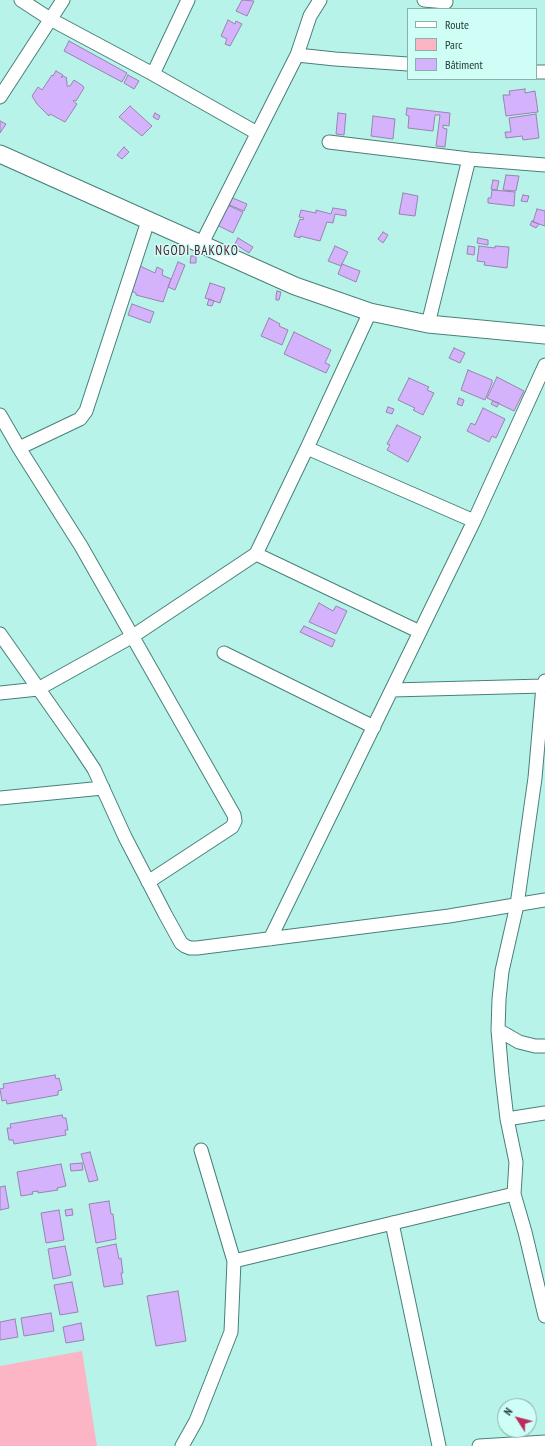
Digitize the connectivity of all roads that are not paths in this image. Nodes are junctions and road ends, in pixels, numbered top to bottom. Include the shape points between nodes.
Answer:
1 (21, 0) edge
2 (63, 0) edge
3 (188, 0) edge
4 (320, 0) edge
5 (424, 0) edge
6 (446, 4) edge
7 (50, 19) junction
8 (296, 56) junction
9 (407, 64) edge
10 (153, 74) junction
11 (0, 97) edge
12 (257, 133) junction
13 (329, 142) dead end
14 (0, 154) edge
15 (469, 159) junction
16 (545, 165) edge
17 (148, 221) junction
18 (201, 245) junction
19 (370, 312) junction
20 (428, 324) junction
21 (545, 335) edge
22 (545, 365) edge
23 (0, 415) edge
24 (19, 448) junction
25 (307, 448) junction
26 (474, 522) junction
27 (256, 554) junction
28 (420, 632) junction
29 (0, 634) edge
30 (133, 636) junction
31 (224, 653) dead end
32 (544, 683) edge
33 (38, 690) junction
34 (392, 690) junction
35 (0, 693) edge
36 (374, 727) junction
37 (540, 777) edge
38 (103, 788) junction
39 (0, 798) edge
40 (148, 882) junction
41 (545, 900) edge
42 (517, 905) junction
43 (270, 939) junction
44 (498, 1030) junction
45 (545, 1046) edge
46 (545, 1114) edge
47 (507, 1118) junction
48 (201, 1150) dead end
49 (514, 1194) junction
50 (392, 1223) junction
51 (234, 1261) junction
52 (545, 1316) edge
53 (545, 1442) edge
54 (182, 1446) edge
55 (439, 1446) edge
56 (479, 1446) edge

1 - 7 street
2 - 7 street
3 - 10 street
4 - 8 street via 310,16
5 - 6 street
7 - 10 street
7 - 11 street
8 - 9 street
8 - 12 street
10 - 12 street
12 - 18 street
13 - 15 street
14 - 17 main road
15 - 16 street
15 - 20 street
17 - 18 main road
17 - 24 street via 86,411 80,419
18 - 19 main road via 295,286
19 - 20 main road
19 - 25 street
20 - 21 main road
22 - 26 street
23 - 24 street
24 - 30 street via 82,546
25 - 26 street
25 - 27 street
26 - 28 street
27 - 28 street
27 - 30 street
28 - 34 street
29 - 33 street
30 - 33 street
30 - 40 street via 234,815 235,821 232,827
31 - 36 street
32 - 34 street
32 - 37 street
33 - 35 street
33 - 38 street via 94,769
34 - 36 street
36 - 43 street
37 - 42 street
38 - 39 street
38 - 40 street
40 - 43 street via 185,946 197,948
41 - 42 street
42 - 43 street
42 - 44 street via 502,971
44 - 45 street via 519,1042
44 - 47 street
46 - 47 street
47 - 49 street via 516,1162
48 - 51 street
49 - 50 street
49 - 52 street
50 - 51 street
50 - 55 street
51 - 54 street via 231,1332 196,1421
53 - 56 street

